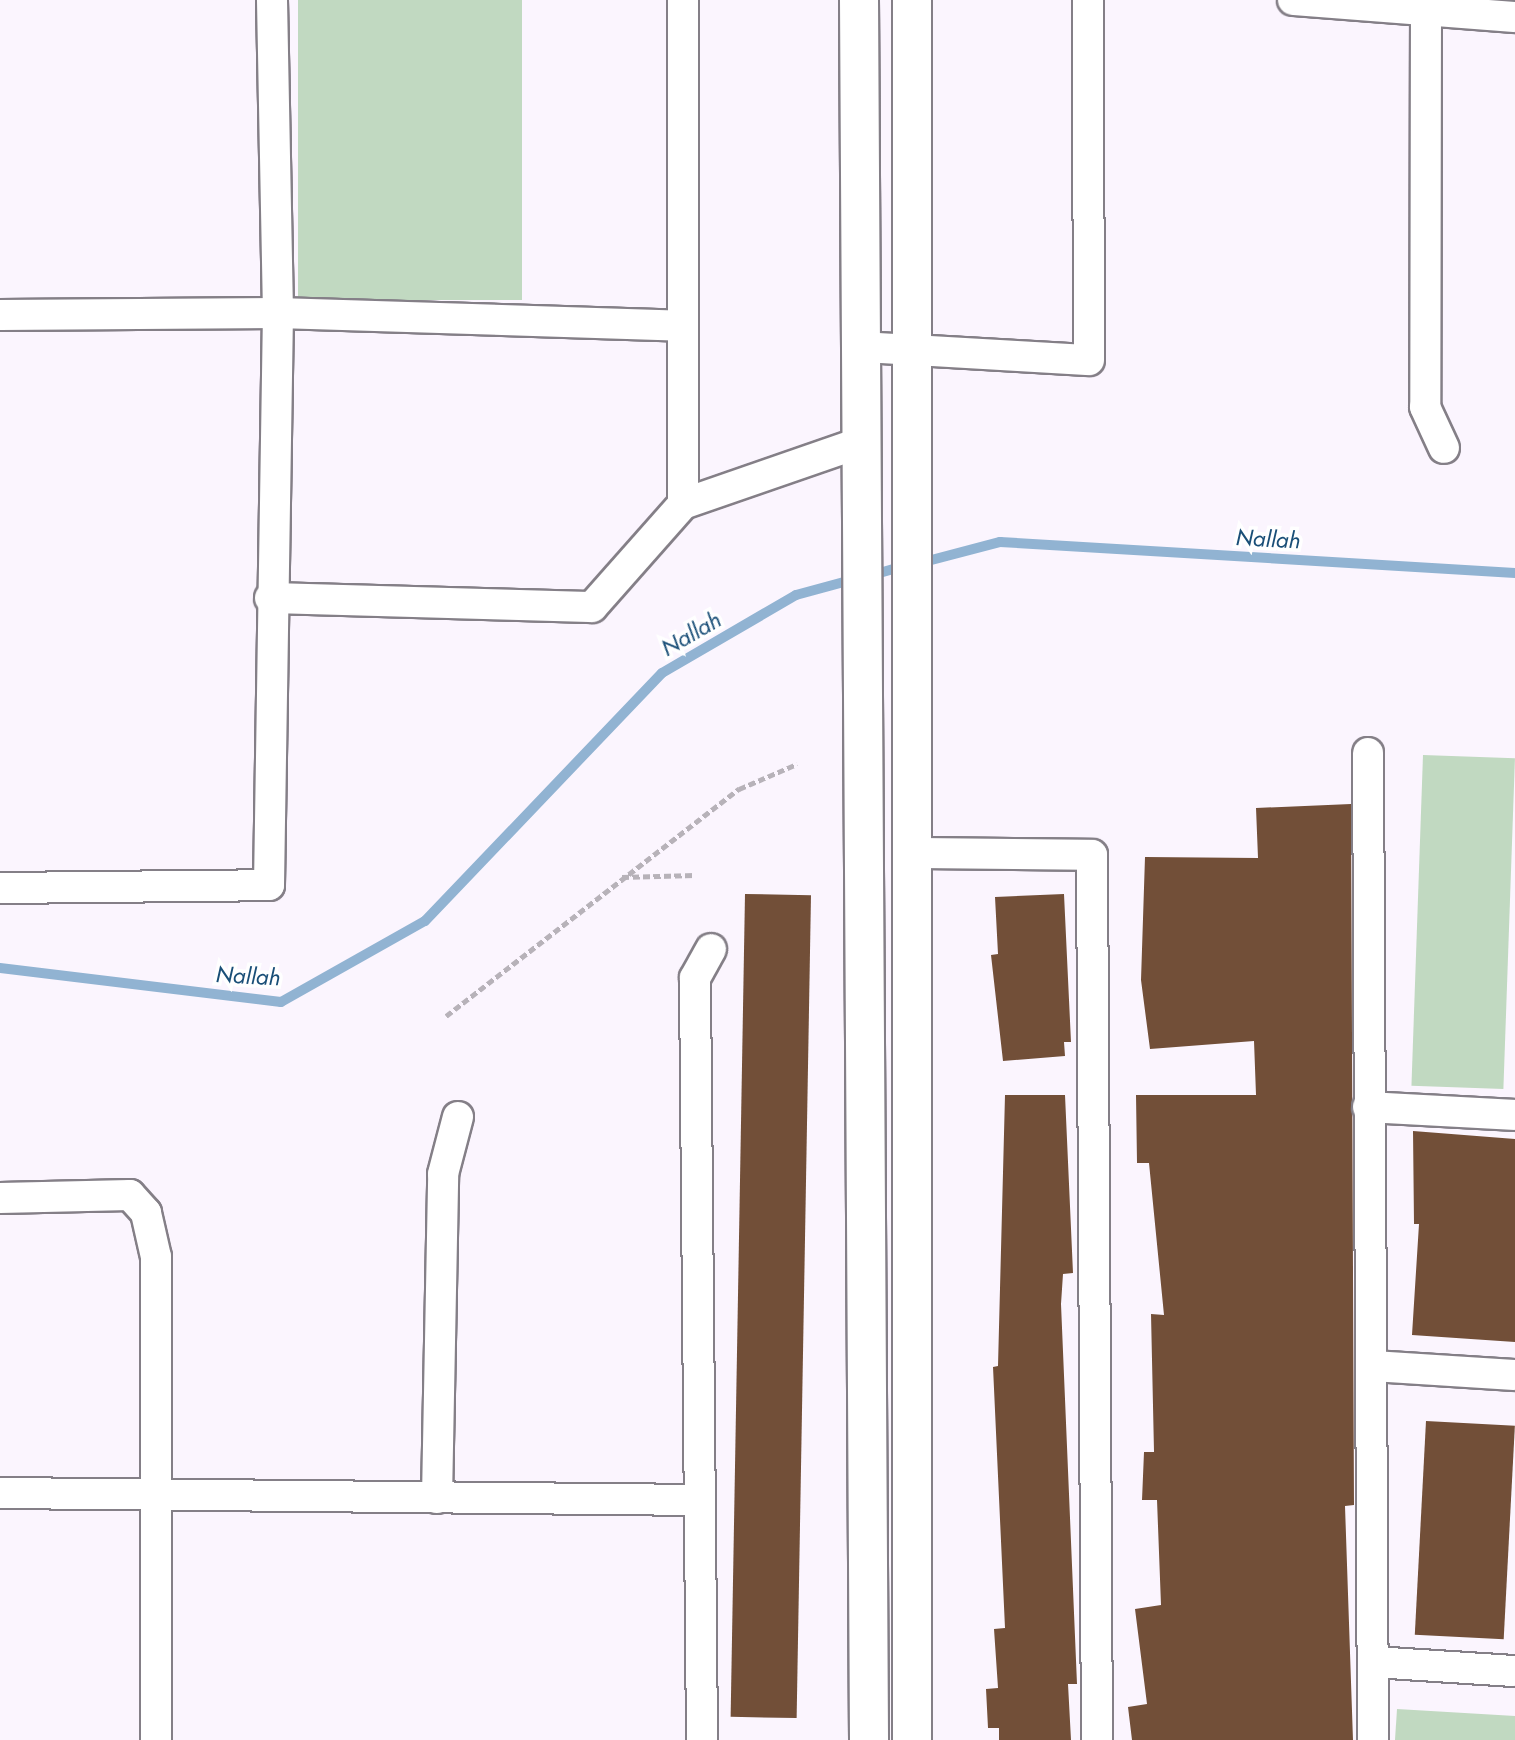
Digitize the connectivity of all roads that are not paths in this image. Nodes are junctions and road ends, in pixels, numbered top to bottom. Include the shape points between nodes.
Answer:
1 (272, 0) edge
2 (682, 0) edge
3 (859, 0) edge
4 (912, 0) edge
5 (1088, 0) edge
6 (1293, 0) edge
7 (1426, 10) junction
8 (1515, 17) edge
9 (278, 313) junction
10 (0, 315) edge
11 (682, 326) junction
12 (862, 348) junction
13 (912, 350) junction
14 (1444, 448) dead end
15 (862, 455) junction
16 (683, 504) junction
17 (270, 598) junction
18 (1368, 752) dead end
19 (912, 853) junction
20 (0, 888) edge
21 (711, 948) dead end
22 (1368, 1107) junction
23 (1515, 1115) edge
24 (458, 1117) dead end
25 (0, 1198) edge
26 (1372, 1366) junction
27 (1515, 1375) edge
28 (0, 1493) edge
29 (156, 1495) junction
30 (437, 1498) junction
31 (700, 1500) junction
32 (1374, 1662) junction
33 (1515, 1671) edge
34 (156, 1740) edge
35 (702, 1740) edge
36 (869, 1740) edge
37 (912, 1740) edge
38 (1097, 1740) edge
39 (1373, 1740) edge

1 - 9 street
2 - 11 street
3 - 12 street
4 - 13 street
5 - 13 street via 1089,360
6 - 7 street
7 - 8 street
7 - 14 street via 1425,407
9 - 10 street
9 - 11 street
9 - 17 street
11 - 16 street
12 - 13 street
12 - 15 street
13 - 19 street
15 - 16 street
15 - 36 street
16 - 17 street via 592,607
17 - 20 street via 269,885
18 - 22 street
19 - 37 street
19 - 38 street via 1092,855
21 - 31 street via 695,978
22 - 23 street
22 - 26 street
24 - 30 street via 443,1174
25 - 29 street via 130,1195 146,1213 156,1257
26 - 27 street
26 - 32 street
28 - 29 street
29 - 30 street
29 - 34 street
30 - 31 street
31 - 35 street
32 - 33 street
32 - 39 street

